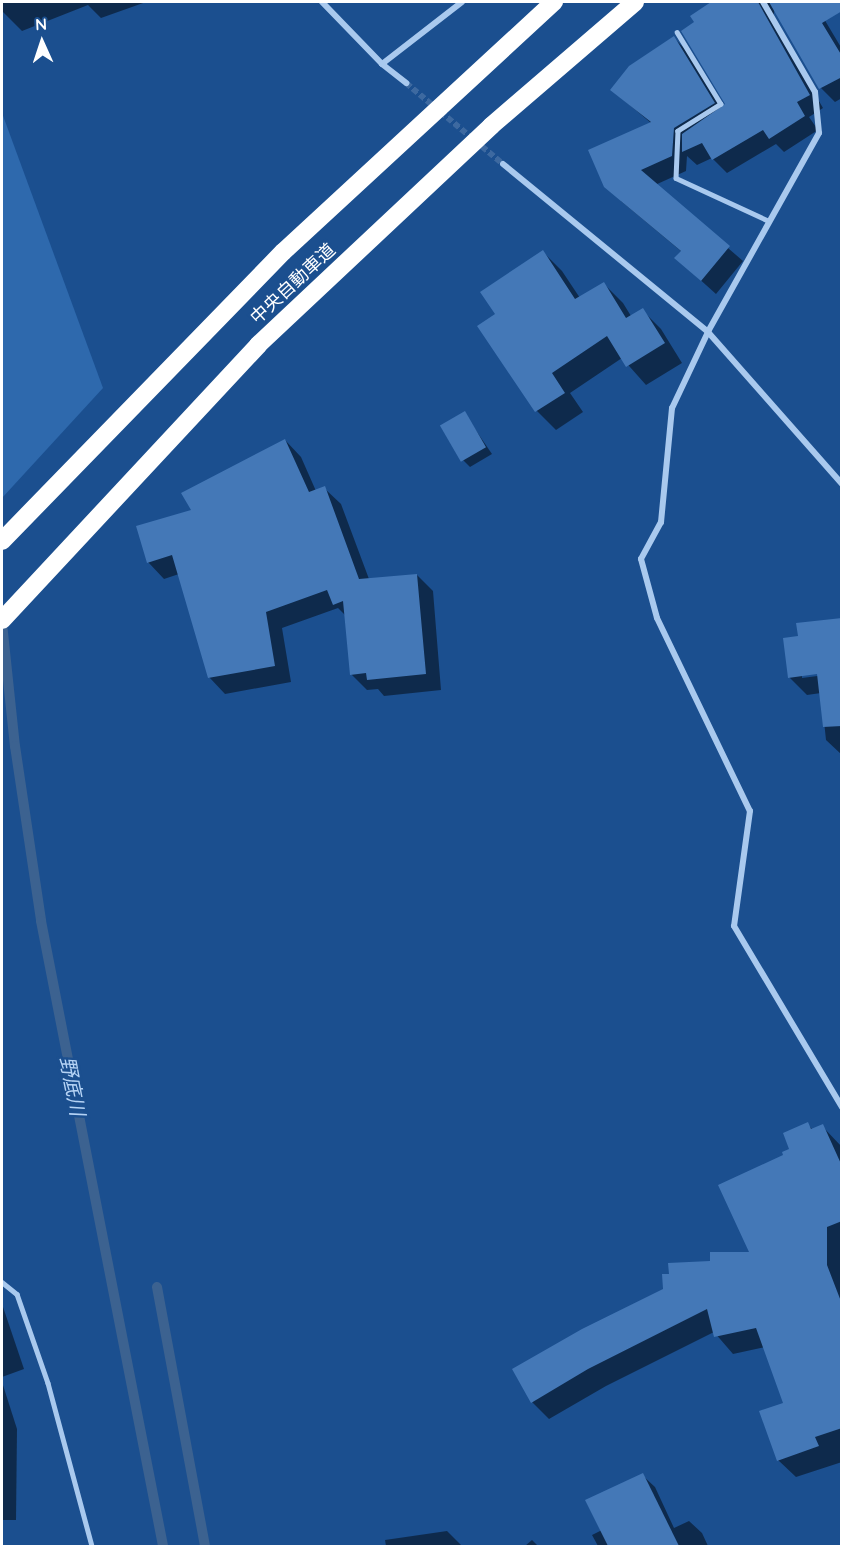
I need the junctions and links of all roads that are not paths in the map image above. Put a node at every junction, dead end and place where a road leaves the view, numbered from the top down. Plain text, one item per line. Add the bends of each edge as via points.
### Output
1 (322, 2) edge
2 (462, 2) edge
3 (555, 2) edge
4 (635, 2) edge
5 (763, 2) edge
6 (677, 32) dead end
7 (382, 64) junction
8 (406, 83) tunnel mouth
9 (503, 164) tunnel mouth
10 (769, 221) junction
11 (708, 332) junction
12 (842, 484) edge
13 (2, 541) edge
14 (2, 620) edge
15 (842, 1107) edge
16 (2, 1282) edge
17 (92, 1546) edge

1 - 7 street
2 - 7 street
3 - 13 highway, 中央自動車道 via 283,252
4 - 14 highway, 中央自動車道 via 491,126 258,345
5 - 10 street via 814,92 819,114 819,133
6 - 10 lane via 721,104 678,130 676,178
7 - 8 street
9 - 11 street
10 - 11 street
11 - 12 street
11 - 15 street via 672,408 661,522 641,559 657,618 750,811 734,926
16 - 17 lane via 17,1294 48,1383

